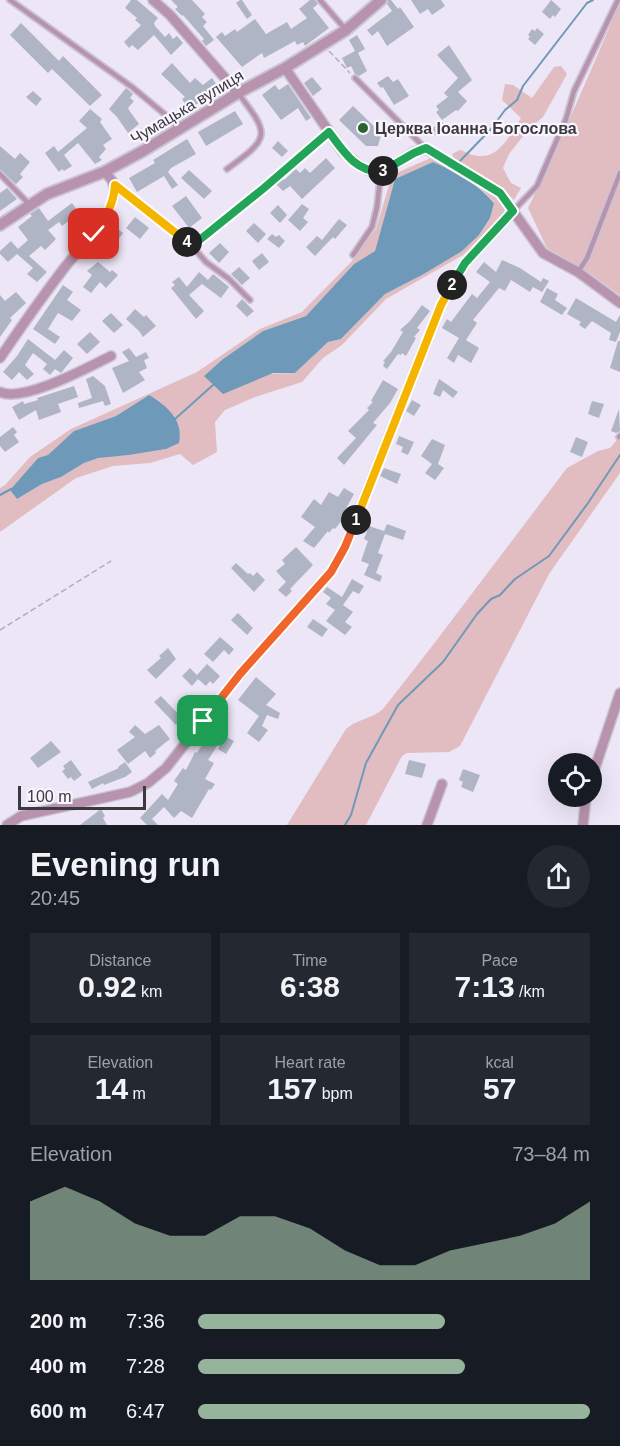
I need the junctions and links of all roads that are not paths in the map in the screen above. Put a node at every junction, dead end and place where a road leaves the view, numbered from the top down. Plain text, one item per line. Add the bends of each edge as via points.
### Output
1 (10, 0) edge
2 (153, 0) edge
3 (320, 0) edge
4 (381, 0) edge
5 (618, 0) edge
6 (346, 30) junction
7 (285, 68) junction
8 (355, 78) road end
9 (237, 93) junction
10 (179, 129) junction
11 (329, 132) junction
12 (426, 148) junction
13 (226, 169) dead end
14 (381, 171) junction
15 (104, 172) junction
16 (620, 173) edge
17 (0, 174) edge
18 (115, 185) junction
19 (29, 204) junction
20 (513, 211) junction
21 (0, 225) edge
22 (192, 246) junction
23 (353, 255) dead end
24 (578, 272) junction
25 (250, 300) dead end
26 (620, 303) edge
27 (111, 356) dead end
28 (0, 357) edge
29 (0, 392) edge
30 (620, 693) edge
31 (600, 753) edge
32 (442, 784) dead end
33 (585, 807) edge
34 (7, 825) edge
35 (427, 825) edge
36 (583, 825) edge

1 - 10 lane via 132,87
2 - 9 street
3 - 6 lane
4 - 6 street, Чумацька вулиця
5 - 20 lane via 574,91 537,186
6 - 7 street, Чумацька вулиця
7 - 9 street, Чумацька вулиця
7 - 11 street
8 - 12 lane
9 - 10 street, Чумацька вулиця
9 - 13 lane via 261,128 261,138 248,154
10 - 15 street, Чумацька вулиця
11 - 14 street via 350,159 370,171
11 - 22 lane
12 - 14 street
12 - 20 street via 500,193
14 - 23 lane via 372,227
15 - 18 street
15 - 19 street, Чумацька вулиця
16 - 24 lane
17 - 19 lane
18 - 22 lane
18 - 28 street via 106,218
19 - 21 street, Чумацька вулиця
20 - 24 street via 543,253
20 - 34 street via 465,263 441,305 345,547 331,572 240,674 166,768 148,783 130,792 21,816
22 - 25 lane
24 - 26 street
27 - 29 street via 36,389 16,394
30 - 31 street
32 - 35 street
33 - 36 street

